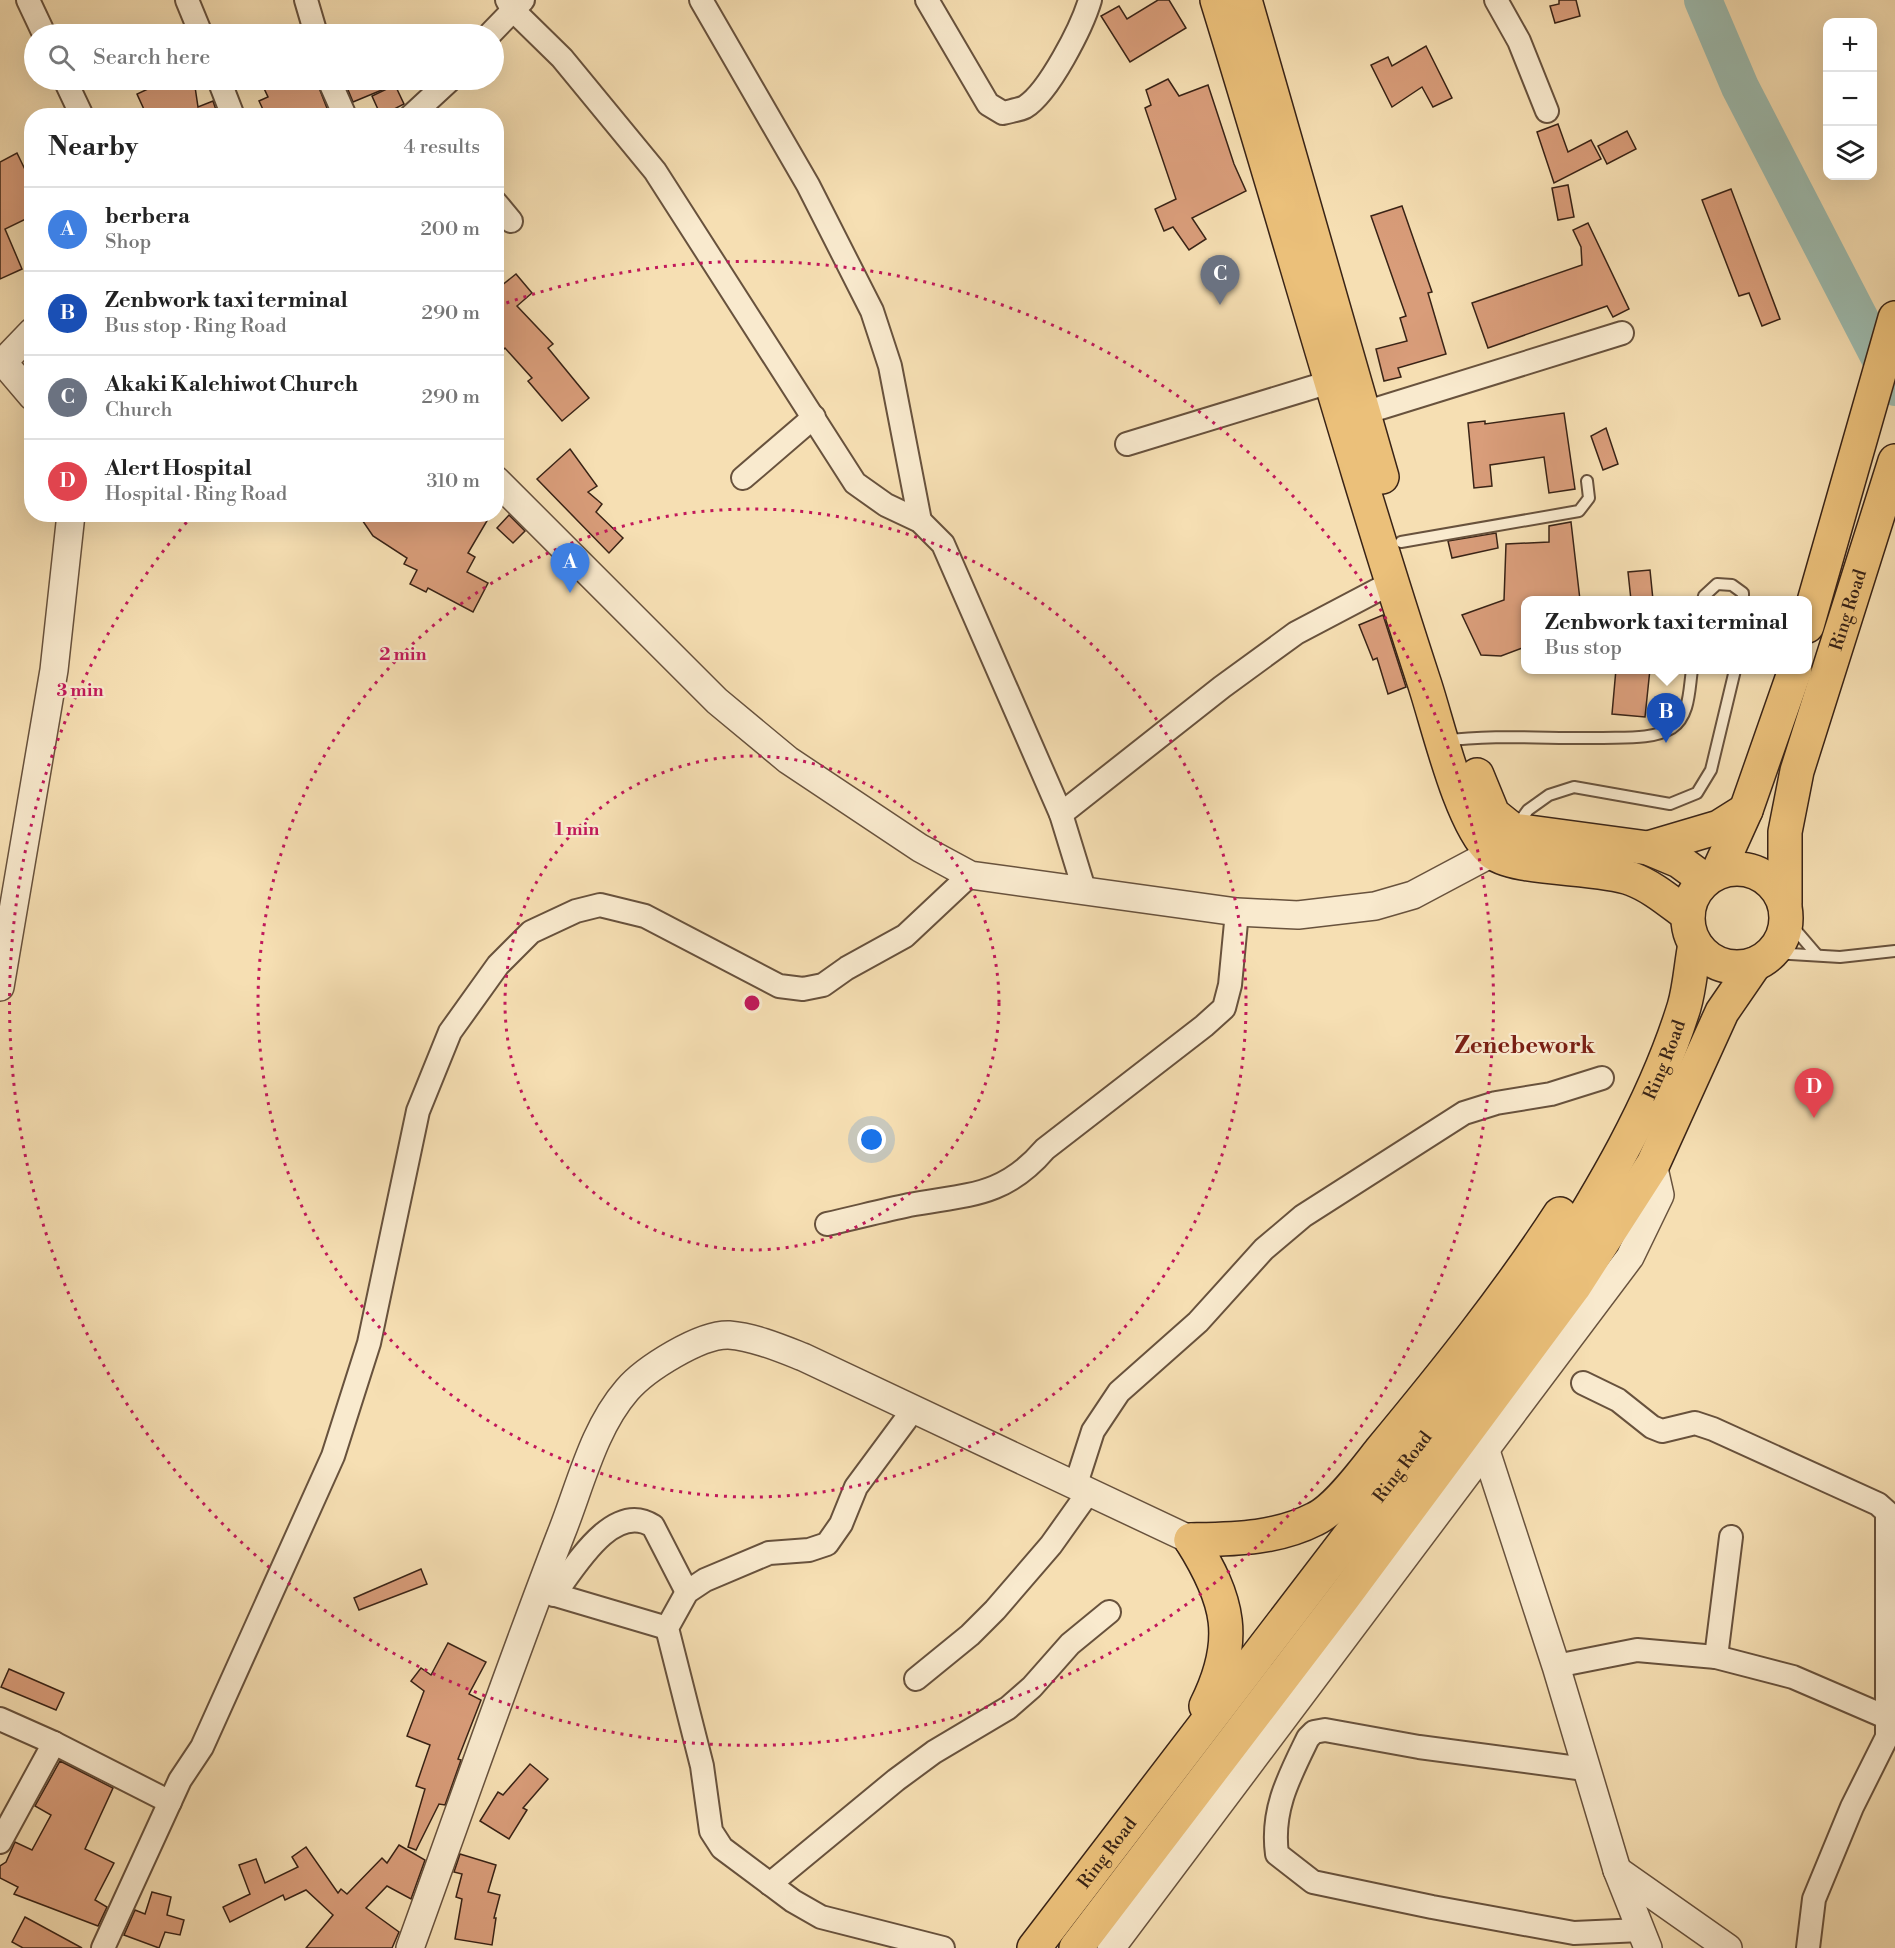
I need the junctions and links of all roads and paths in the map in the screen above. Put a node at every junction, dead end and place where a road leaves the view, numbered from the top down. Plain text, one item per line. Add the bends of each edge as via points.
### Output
1 (28, 0) edge
2 (187, 0) edge
3 (306, 0) edge
4 (701, 0) edge
5 (927, 0) edge
6 (1090, 0) edge
7 (1217, 0) edge
8 (1245, 0) edge
9 (1496, 0) edge
10 (514, 3) edge
11 (39, 24) edge
12 (197, 24) edge
13 (313, 24) edge
14 (498, 24) edge
15 (70, 90) edge
16 (223, 90) edge
17 (333, 90) edge
18 (441, 90) edge
19 (78, 108) edge
20 (230, 108) edge
21 (341, 108) edge
22 (424, 108) edge
23 (1547, 111) dead end
24 (504, 213) edge
25 (511, 221) dead end
26 (1895, 318) edge
27 (1622, 333) dead end
28 (24, 340) edge
29 (2, 362) edge
30 (1330, 382) junction
31 (24, 387) edge
32 (1364, 413) junction
33 (814, 417) junction
34 (1127, 444) dead end
35 (1895, 461) edge
36 (743, 478) dead end
37 (1587, 481) dead end
38 (504, 488) edge
39 (920, 521) junction
40 (70, 522) edge
41 (1401, 542) junction
42 (1391, 583) junction
43 (1704, 596) edge
44 (1743, 596) edge
45 (1812, 608) edge
46 (1691, 674) edge
47 (1734, 674) edge
48 (1793, 674) edge
49 (1454, 740) junction
50 (1746, 810) junction
51 (1061, 814) junction
52 (1502, 841) junction
53 (1648, 848) junction
54 (970, 875) junction
55 (1712, 876) junction
56 (1084, 889) junction
57 (1786, 911) junction
58 (1237, 912) junction
59 (1691, 929) junction
60 (1895, 951) edge
61 (1817, 956) junction
62 (1764, 959) junction
63 (0, 987) edge
64 (1602, 1078) dead end
65 (1634, 1128) junction
66 (1653, 1164) junction
67 (827, 1224) dead end
68 (1583, 1383) dead end
69 (913, 1410) junction
70 (1486, 1451) junction
71 (1081, 1490) junction
72 (1731, 1537) dead end
73 (1191, 1540) junction
74 (687, 1592) junction
75 (547, 1593) junction
76 (1109, 1612) dead end
77 (667, 1628) junction
78 (1716, 1657) junction
79 (1556, 1666) junction
80 (916, 1679) dead end
81 (0, 1719) edge
82 (1891, 1719) edge
83 (54, 1743) junction
84 (1585, 1769) junction
85 (1172, 1771) junction
86 (170, 1802) junction
87 (0, 1842) edge
88 (1617, 1870) junction
89 (770, 1884) junction
90 (1645, 1939) edge
91 (1120, 1943) edge
92 (103, 1948) edge
93 (410, 1948) edge
94 (943, 1948) edge
95 (1034, 1948) edge
96 (1076, 1948) edge
97 (1728, 1948) edge
98 (1808, 1948) edge

1 - 11 street
2 - 12 street
3 - 13 street
4 - 39 street via 808,185 872,311 890,366
5 - 6 street via 988,104 1003,113 1024,107 1040,94 1083,24
7 - 30 main road
8 - 32 main road
9 - 23 street via 1519,40
10 - 14 street
10 - 33 street via 656,171
15 - 19 street
16 - 20 street
17 - 21 street
18 - 22 street
24 - 25 street
26 - 45 main road, Ring Road
27 - 32 street
28 - 29 street
29 - 31 street
30 - 34 street
30 - 42 main road
32 - 41 main road
33 - 36 street
33 - 39 street via 855,483 886,505
35 - 57 main road, Ring Road via 1797,771 1785,832
37 - 41 lane via 1589,498 1579,511
38 - 54 street via 717,701 788,760 920,848
39 - 51 street via 942,544
40 - 63 street via 54,670
41 - 49 main road
42 - 49 main road
42 - 51 street via 1296,633
43 - 44 lane via 1717,584 1732,585
46 - 49 lane via 1686,713 1673,727 1653,735
47 - 52 lane via 1711,770 1697,793 1670,804 1574,787 1549,795 1535,805
48 - 50 main road
49 - 52 main road via 1457,786 1477,832
50 - 53 main road via 1719,827
50 - 55 main road
51 - 56 street
52 - 53 main road
52 - 58 street via 1413,895 1375,906 1298,915
52 - 59 main road via 1508,860 1591,869 1631,878 1657,892
53 - 55 main road
54 - 56 street
54 - 86 street via 904,936 823,985 802,989 779,986 645,916 600,905 576,911 531,932 498,965 450,1032 418,1111 369,1343 333,1456 202,1747
55 - 57 main road via 1734,868 1766,877 1778,888
55 - 59 main road via 1690,902
56 - 58 street
57 - 61 lane
57 - 62 main road via 1783,937
58 - 67 street via 1224,1008 1045,1149 1027,1169 987,1192
59 - 62 main road via 1706,957 1721,965 1738,968
59 - 65 main road, Ring Road via 1685,1004
60 - 61 lane
61 - 62 lane
62 - 66 main road, Ring Road via 1722,1012
64 - 71 street via 1464,1113 1303,1216 1264,1249 1198,1322 1119,1392 1093,1431
65 - 73 main road via 1600,1154 1523,1272 1414,1411 1326,1511 1273,1536
65 - 85 main road, Ring Road via 1602,1189 1546,1279
66 - 70 street via 1660,1195 1630,1257
66 - 96 main road, Ring Road via 1567,1297
68 - 82 street via 1618,1400 1652,1427 1662,1431 1695,1423 1713,1429 1878,1504 1887,1512
69 - 71 street
69 - 74 street via 856,1487 841,1524 827,1544 809,1550 769,1553 705,1580
69 - 75 street via 769,1344 728,1335 693,1344 655,1365 627,1390 603,1426
70 - 79 street
70 - 91 street via 1369,1601
71 - 73 street
71 - 80 street via 1051,1545 995,1610
72 - 78 street
73 - 85 main road via 1210,1570 1224,1604 1223,1665
74 - 75 street via 653,1526 642,1519 626,1519 596,1541
74 - 77 street
75 - 77 street
75 - 93 street
76 - 89 street via 1070,1644 1008,1708 934,1752 896,1780
77 - 89 street via 702,1766 711,1831 722,1848
78 - 79 street via 1636,1650
78 - 82 street via 1793,1677
79 - 84 street
81 - 83 street
82 - 98 street via 1887,1737 1852,1807 1814,1899
83 - 86 street
83 - 87 street
84 - 88 street
84 - 90 street via 1325,1730 1314,1732 1285,1786 1274,1831 1277,1854 1313,1882 1574,1933
85 - 95 main road, Ring Road
86 - 92 street
88 - 90 street
88 - 97 street
89 - 94 street via 821,1917

